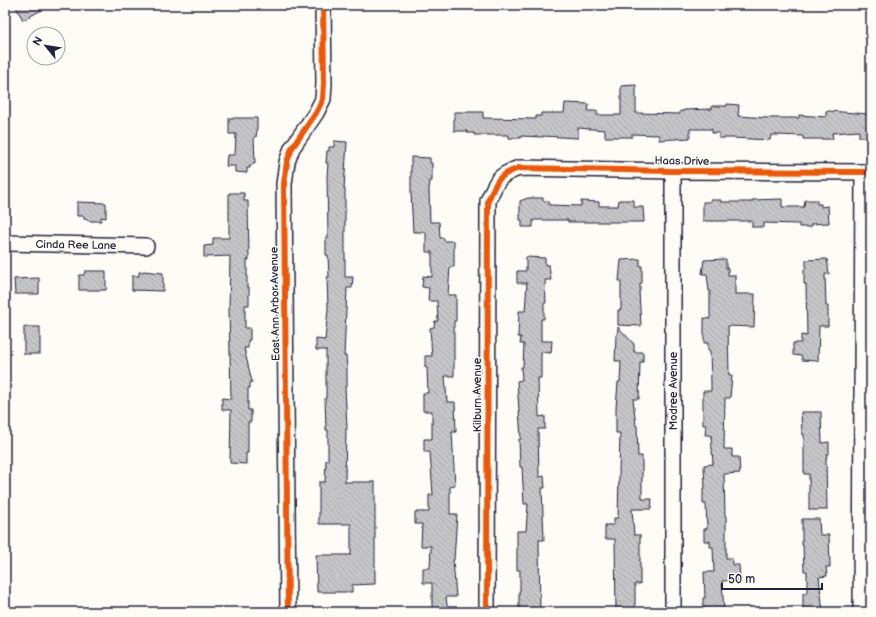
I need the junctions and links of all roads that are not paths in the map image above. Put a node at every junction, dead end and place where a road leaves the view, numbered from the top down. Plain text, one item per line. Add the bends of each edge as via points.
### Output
1 (323, 5) edge
2 (673, 171) junction
3 (867, 172) edge
4 (497, 180) joint
5 (5, 243) edge
6 (146, 246) dead end
7 (288, 612) edge
8 (487, 612) edge
9 (673, 612) edge
10 (861, 612) edge

1 - 7 street, East Ann Arbor Avenue via 322,98 316,113 292,148 286,162 284,184
2 - 3 street, Haas Drive
2 - 4 street, Haas Drive via 519,168
2 - 9 street, Modree Avenue
3 - 10 street
4 - 8 street, Kilburn Avenue via 488,201
5 - 6 street, Cinda Ree Lane

